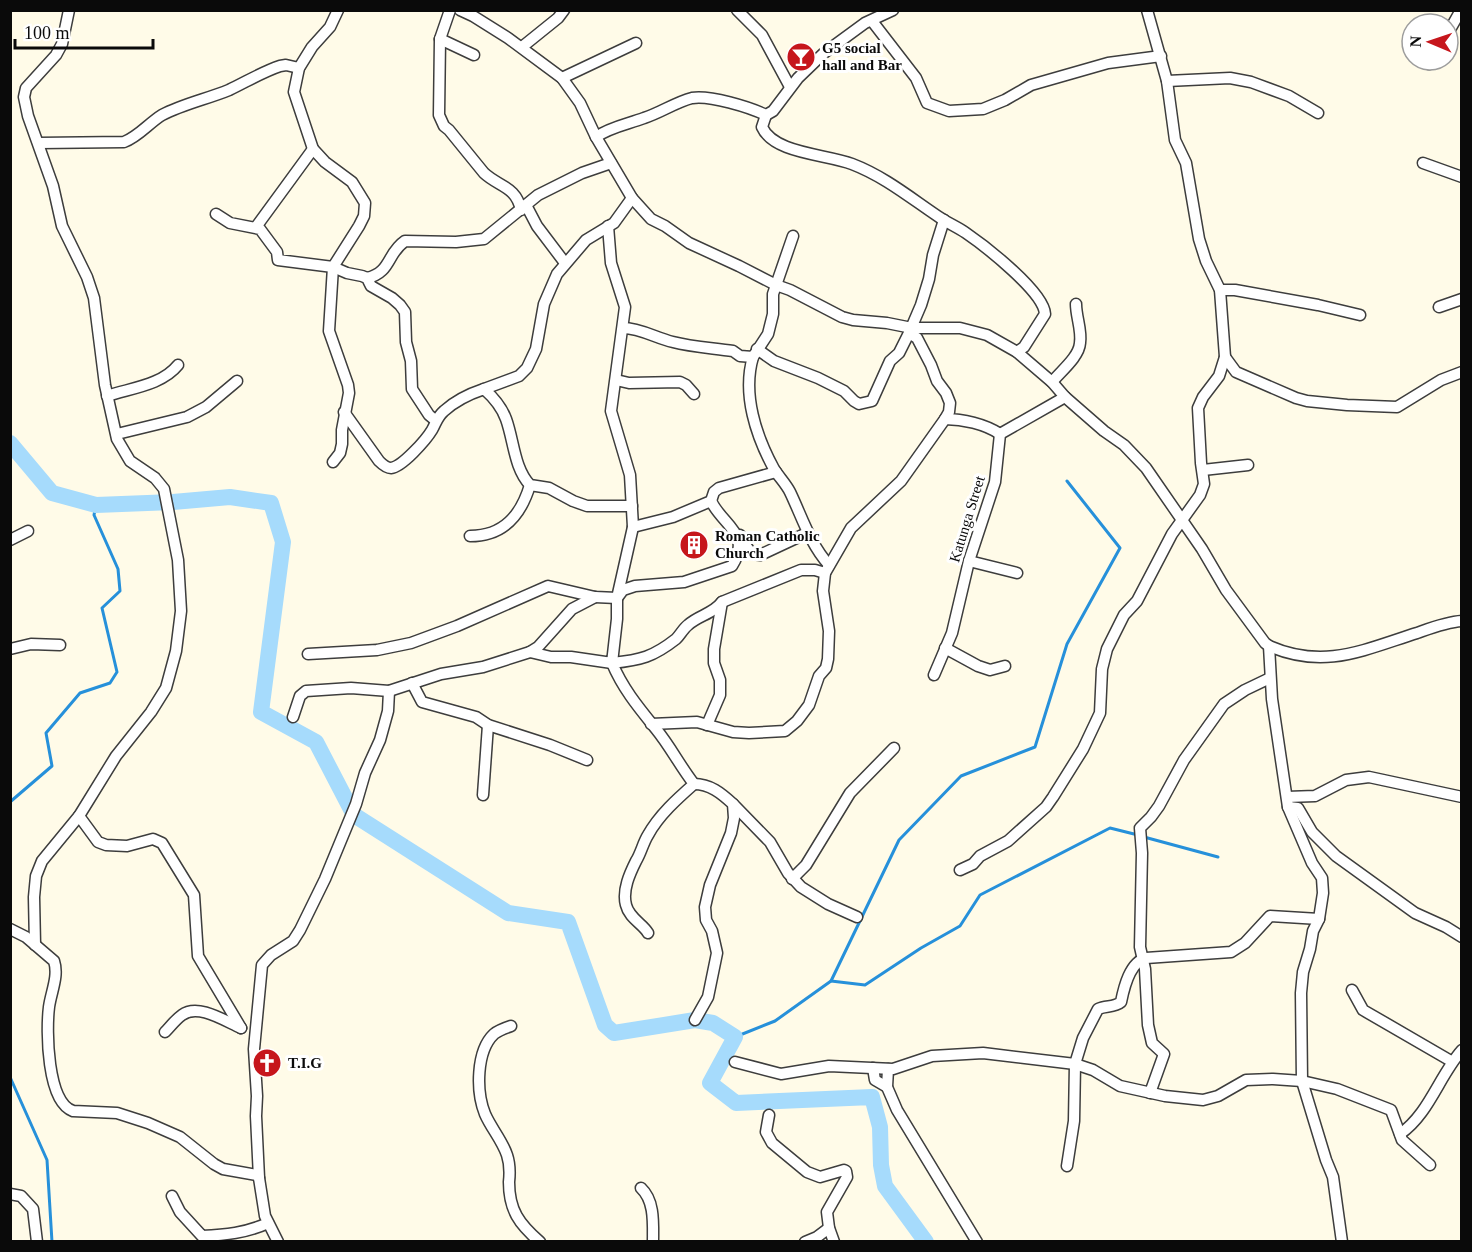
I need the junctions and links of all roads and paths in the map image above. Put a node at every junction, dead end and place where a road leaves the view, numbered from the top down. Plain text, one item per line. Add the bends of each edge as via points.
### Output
1 (69, 10) edge
2 (338, 10) edge
3 (450, 10) edge
4 (460, 10) edge
5 (564, 10) edge
6 (737, 10) edge
7 (893, 10) edge
8 (1148, 10) edge
9 (872, 21) junction
10 (440, 39) junction
11 (636, 43) dead end
12 (522, 47) junction
13 (474, 55) dead end
14 (1161, 56) junction
15 (299, 68) junction
16 (562, 78) junction
17 (1167, 81) junction
18 (790, 87) junction
19 (1318, 113) dead end
20 (766, 115) junction
21 (596, 136) junction
22 (39, 143) junction
23 (313, 149) junction
24 (611, 163) junction
25 (1423, 163) dead end
26 (1461, 177) edge
27 (632, 198) junction
28 (523, 208) junction
29 (216, 214) dead end
30 (944, 220) junction
31 (608, 226) junction
32 (256, 227) junction
33 (793, 236) dead end
34 (565, 263) junction
35 (333, 267) junction
36 (367, 278) junction
37 (776, 285) junction
38 (1220, 290) junction
39 (1461, 299) edge
40 (1076, 304) dead end
41 (1439, 307) dead end
42 (1360, 315) dead end
43 (623, 328) junction
44 (911, 330) junction
45 (1017, 352) junction
46 (755, 353) junction
47 (1225, 357) junction
48 (178, 365) dead end
49 (1236, 372) junction
50 (1461, 372) edge
51 (616, 380) junction
52 (1216, 380) junction
53 (237, 381) dead end
54 (1052, 382) junction
55 (484, 388) junction
56 (694, 394) dead end
57 (107, 396) junction
58 (1065, 397) junction
59 (344, 412) junction
60 (945, 419) junction
61 (435, 420) junction
62 (117, 434) junction
63 (1000, 434) junction
64 (333, 462) dead end
65 (1248, 465) dead end
66 (1203, 470) junction
67 (776, 472) junction
68 (530, 485) junction
69 (711, 501) junction
70 (632, 506) junction
71 (1183, 520) junction
72 (633, 527) junction
73 (28, 531) dead end
74 (736, 532) junction
75 (807, 533) junction
76 (470, 536) dead end
77 (10, 540) edge
78 (969, 561) junction
79 (827, 569) junction
80 (1017, 573) dead end
81 (595, 597) junction
82 (617, 598) junction
83 (722, 602) junction
84 (1461, 621) edge
85 (60, 645) dead end
86 (1269, 646) junction
87 (945, 648) junction
88 (10, 649) edge
89 (530, 652) junction
90 (308, 654) dead end
91 (612, 663) junction
92 (1005, 666) dead end
93 (934, 675) dead end
94 (1270, 678) junction
95 (412, 683) junction
96 (388, 691) junction
97 (293, 717) dead end
98 (651, 724) junction
99 (488, 725) junction
100 (707, 725) junction
101 (894, 748) dead end
102 (587, 760) dead end
103 (694, 784) junction
104 (483, 795) dead end
105 (1461, 797) edge
106 (1287, 802) junction
107 (733, 804) junction
108 (79, 816) junction
109 (960, 870) dead end
110 (792, 879) junction
111 (857, 917) dead end
112 (1319, 919) junction
113 (10, 929) edge
114 (648, 933) dead end
115 (1461, 937) edge
116 (35, 945) junction
117 (1141, 959) junction
118 (1352, 990) dead end
119 (695, 1020) dead end
120 (511, 1026) dead end
121 (241, 1028) junction
122 (165, 1032) dead end
123 (255, 1033) junction
124 (1461, 1050) edge
125 (1451, 1061) junction
126 (735, 1062) dead end
127 (1075, 1064) junction
128 (873, 1068) junction
129 (888, 1069) junction
130 (1302, 1082) junction
131 (887, 1087) junction
132 (1150, 1094) junction
133 (769, 1115) dead end
134 (1400, 1134) junction
135 (1430, 1165) dead end
136 (1067, 1166) dead end
137 (259, 1178) junction
138 (641, 1188) dead end
139 (10, 1194) edge
140 (172, 1196) dead end
141 (268, 1223) junction
142 (829, 1228) junction
143 (37, 1242) edge
144 (278, 1242) edge
145 (540, 1242) edge
146 (653, 1242) edge
147 (805, 1242) edge
148 (834, 1242) edge
149 (977, 1242) edge
150 (1342, 1242) edge

1 - 22 street via 56,55 26,88 28,116
2 - 15 street
3 - 10 street
4 - 12 street
5 - 12 street
6 - 18 street via 762,35
7 - 9 street
8 - 14 street
9 - 14 street via 916,78 927,103 949,111 983,109 1031,85 1108,63
9 - 18 street via 824,53
10 - 13 street
10 - 28 street via 441,122 484,173 509,188
11 - 16 street
12 - 16 street
14 - 17 street
15 - 22 street via 280,66 181,107 124,142
15 - 23 street via 294,92
16 - 21 street
17 - 19 street via 1230,78 1251,82 1289,96
17 - 38 street via 1175,140 1185,163 1199,240
18 - 20 street
20 - 21 street via 693,98
20 - 30 street via 762,127 772,141 852,164 898,188
21 - 24 street
22 - 57 street via 62,226 94,298
23 - 32 street
23 - 35 street via 352,182 365,203 360,226
24 - 27 street
24 - 28 street via 557,185
25 - 26 street
27 - 31 street
27 - 37 street via 651,219 689,243
28 - 34 street
28 - 36 street via 484,239 405,241 379,275
29 - 32 street via 230,223
30 - 44 street
30 - 45 street via 965,232 1023,280 1045,308 1024,347
31 - 34 street via 586,240
31 - 43 street via 611,263 625,307
32 - 35 street via 277,252 278,260
33 - 37 street
34 - 55 street via 550,286 536,349 527,368 519,376
35 - 36 street
35 - 59 street via 329,331 348,385
36 - 61 street via 371,286 392,298 405,312 412,389
37 - 44 street via 842,317
37 - 46 street via 768,334
38 - 42 street via 1318,304
38 - 47 street
39 - 41 street
40 - 54 street via 1078,351
43 - 46 street via 681,344 733,351 740,356
43 - 51 street
44 - 45 street via 976,331
44 - 46 street via 890,361 872,400 859,404 818,378
44 - 60 street via 950,403
45 - 54 street
46 - 67 street via 749,384 752,410 765,452
47 - 49 street
47 - 52 street
48 - 57 street via 171,374 156,381
49 - 50 street via 1307,401 1394,408
49 - 52 street
51 - 56 street via 680,382
51 - 70 street via 611,411 630,475
52 - 66 street via 1198,408
53 - 62 street via 187,417
54 - 58 street
55 - 61 street via 460,399
55 - 68 street via 506,419 518,463
57 - 62 street
58 - 63 street
58 - 71 street via 1134,454
59 - 61 street via 379,461 391,468 407,458 432,431
59 - 64 street via 342,444
60 - 63 street via 969,422
60 - 79 street via 901,481 851,528
62 - 108 street via 130,461 164,489 178,560 181,611 166,688
63 - 78 street, Katunga Street via 996,482
65 - 66 street
66 - 71 street via 1200,495
67 - 69 street via 719,488
67 - 75 street via 789,490
68 - 70 street via 549,488 587,506
68 - 76 street via 525,502 508,524 485,536
69 - 72 street via 673,517
69 - 74 street
70 - 72 street
71 - 86 street via 1226,590
71 - 109 street via 1107,649 1100,713 1053,798 1008,841
72 - 82 street
73 - 77 street
74 - 75 street via 751,552 760,555
74 - 82 street via 738,553 732,566 684,582 635,586 623,590
75 - 79 street
78 - 80 street
78 - 87 street, Katunga Street
79 - 83 street via 801,570
79 - 100 street via 823,591 830,631 828,659 809,705 797,721 774,732 733,732
81 - 82 street
81 - 89 street via 572,609
81 - 90 street via 548,586 411,643 377,650
82 - 91 street
83 - 91 street via 714,611 688,624 650,657
83 - 100 street via 714,649 720,695
84 - 86 street via 1359,652 1329,657 1297,656
85 - 88 street
86 - 94 street
87 - 92 street via 990,670
87 - 93 street, Katunga Street
89 - 91 street
89 - 95 street
91 - 98 street via 633,702
94 - 106 street
94 - 117 street via 1224,704 1184,760 1155,812 1140,828
95 - 96 street
95 - 99 street via 422,702 476,717
96 - 97 street via 306,691 300,696
96 - 123 street via 385,725 325,879 292,941 262,965
98 - 100 street via 684,721
98 - 103 street
99 - 102 street
99 - 104 street
101 - 110 street via 850,793 806,865
103 - 107 street via 712,788
103 - 114 street via 657,823 630,872 626,905 637,924
105 - 106 street via 1369,777 1346,780 1315,796
106 - 112 street via 1322,878
106 - 115 street via 1298,808 1312,832 1345,862 1415,913
107 - 110 street via 770,842
107 - 119 street via 731,833 705,908 717,953 708,997
108 - 116 street via 42,861 36,876
108 - 121 street via 98,842 127,846 153,839 170,853 194,895 198,956
110 - 111 street via 819,899
112 - 117 street via 1270,916 1231,952
112 - 130 street via 1303,972
113 - 116 street
116 - 137 street via 54,961 56,968 48,1024 51,1072 62,1104 73,1111 117,1113 148,1123 180,1137 223,1169
117 - 127 street via 1130,974 1121,1002 1103,1007 1095,1014
117 - 132 street via 1150,1038 1164,1054
118 - 125 street via 1364,1010
120 - 145 street via 496,1032 490,1040 480,1068 478,1089 485,1114 508,1157 513,1210
121 - 122 street via 208,1014 189,1011
121 - 123 street
123 - 137 street
124 - 125 street
125 - 134 street via 1435,1092
126 - 128 street via 781,1074 830,1066
127 - 129 street via 983,1053 932,1056
127 - 132 street via 1120,1086
127 - 136 street via 1074,1121
128 - 129 street
128 - 131 street via 876,1080
129 - 131 street
130 - 132 street via 1246,1080 1203,1100
130 - 134 street via 1385,1106 1391,1110
130 - 150 street via 1333,1177
131 - 149 street via 900,1117
133 - 142 street via 766,1132 772,1143 807,1172 820,1177 846,1171 847,1177 827,1212
134 - 135 street
137 - 141 street
138 - 146 street via 651,1203
139 - 143 street via 21,1196 33,1209
140 - 141 street via 180,1212 202,1236 253,1230
141 - 144 street
142 - 147 street
142 - 148 street

